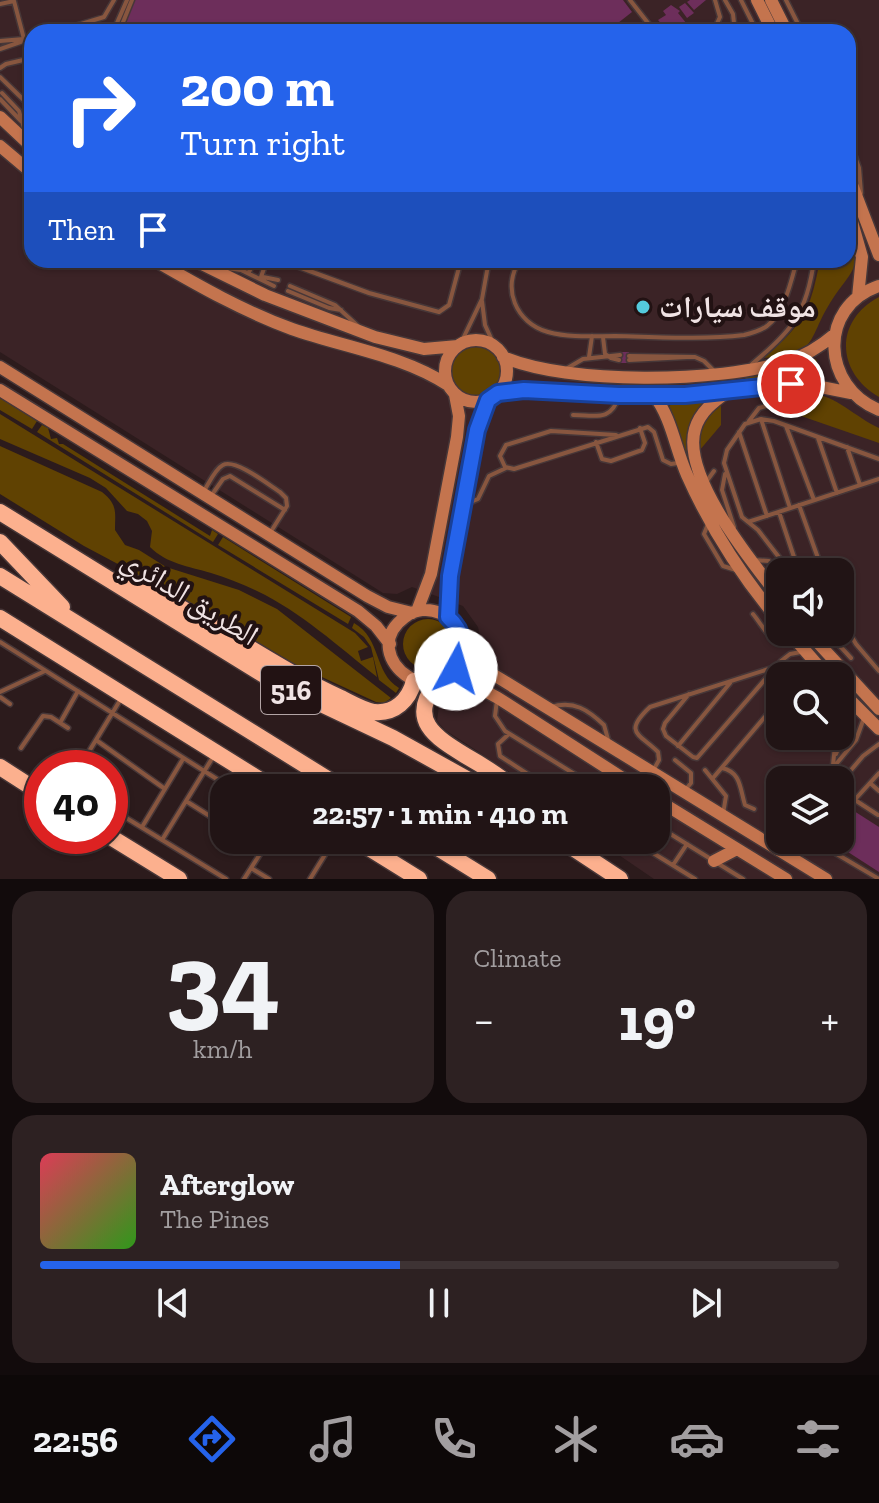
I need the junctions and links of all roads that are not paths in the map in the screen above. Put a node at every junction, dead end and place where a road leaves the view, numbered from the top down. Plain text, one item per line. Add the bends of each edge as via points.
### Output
1 (114, 0) edge
2 (130, 0) edge
3 (630, 0) edge
4 (715, 0) edge
5 (725, 0) edge
6 (741, 0) edge
7 (757, 0) edge
8 (771, 0) edge
9 (786, 0) edge
10 (0, 4) edge
11 (87, 24) edge
12 (117, 24) edge
13 (122, 24) edge
14 (649, 24) edge
15 (717, 24) edge
16 (734, 24) edge
17 (753, 24) edge
18 (769, 24) edge
19 (783, 24) edge
20 (798, 24) edge
21 (24, 39) junction
22 (0, 41) edge
23 (0, 49) edge
24 (24, 60) edge
25 (0, 68) edge
26 (0, 77) edge
27 (1, 96) edge
28 (24, 100) edge
29 (0, 117) edge
30 (24, 129) edge
31 (24, 139) edge
32 (0, 146) edge
33 (856, 160) edge
34 (24, 166) edge
35 (856, 183) edge
36 (856, 217) edge
37 (856, 231) edge
38 (879, 255) edge
39 (169, 268) edge
40 (218, 268) edge
41 (231, 268) edge
42 (251, 268) edge
43 (264, 268) edge
44 (301, 268) edge
45 (459, 268) edge
46 (488, 268) edge
47 (516, 268) edge
48 (794, 268) edge
49 (812, 268) edge
50 (210, 269) joint
51 (249, 272) junction
52 (261, 277) junction
53 (276, 283) dead end
54 (879, 286) edge
55 (289, 289) dead end
56 (858, 297) junction
57 (482, 299) junction
58 (363, 332) junction
59 (835, 334) junction
60 (592, 336) junction
61 (603, 336) junction
62 (459, 345) junction
63 (499, 352) junction
64 (608, 357) junction
65 (620, 357) dead end
66 (588, 358) junction
67 (629, 358) dead end
68 (0, 367) edge
69 (747, 369) junction
70 (561, 372) junction
71 (716, 373) junction
72 (787, 384) junction
73 (0, 390) edge
74 (452, 390) junction
75 (727, 392) junction
76 (851, 393) junction
77 (619, 395) junction
78 (654, 395) junction
79 (493, 397) junction
80 (879, 410) edge
81 (573, 415) dead end
82 (761, 419) junction
83 (748, 423) junction
84 (786, 426) junction
85 (640, 428) junction
86 (739, 432) junction
87 (616, 435) junction
88 (818, 437) junction
89 (596, 442) junction
90 (847, 447) junction
91 (879, 459) edge
92 (682, 461) junction
93 (507, 468) junction
94 (714, 471) dead end
95 (726, 472) junction
96 (879, 479) edge
97 (704, 484) junction
98 (860, 485) junction
99 (837, 493) junction
100 (206, 496) junction
101 (814, 500) junction
102 (463, 504) junction
103 (799, 505) junction
104 (790, 508) junction
105 (285, 510) junction
106 (0, 512) edge
107 (779, 512) junction
108 (767, 516) junction
109 (747, 522) junction
110 (269, 535) junction
111 (735, 537) junction
112 (0, 542) edge
113 (780, 558) edge
114 (794, 558) edge
115 (818, 558) edge
116 (751, 561) junction
117 (766, 561) edge
118 (0, 576) edge
119 (106, 578) junction
120 (766, 580) edge
121 (766, 604) edge
122 (414, 612) junction
123 (753, 614) dead end
124 (448, 617) junction
125 (0, 618) edge
126 (76, 623) junction
127 (766, 630) edge
128 (854, 639) edge
129 (0, 642) edge
130 (390, 644) junction
131 (801, 646) edge
132 (821, 646) edge
133 (839, 646) edge
134 (463, 648) junction
135 (806, 652) junction
136 (851, 658) dead end
137 (781, 662) edge
138 (815, 662) edge
139 (766, 669) edge
140 (45, 670) junction
141 (879, 671) edge
142 (443, 679) junction
143 (766, 679) edge
144 (732, 680) junction
145 (414, 681) junction
146 (78, 691) junction
147 (0, 694) edge
148 (689, 694) junction
149 (123, 695) junction
150 (498, 698) junction
151 (10, 704) dead end
152 (854, 705) edge
153 (879, 709) edge
154 (112, 713) junction
155 (864, 715) junction
156 (766, 716) edge
157 (60, 723) junction
158 (68, 728) dead end
159 (879, 729) edge
160 (509, 733) junction
161 (96, 740) junction
162 (879, 744) edge
163 (678, 746) junction
164 (21, 748) dead end
165 (90, 750) edge
166 (836, 750) edge
167 (837, 750) edge
168 (216, 752) junction
169 (836, 754) junction
170 (183, 759) junction
171 (675, 760) dead end
172 (833, 766) edge
173 (834, 766) edge
174 (0, 767) edge
175 (854, 767) edge
176 (722, 768) junction
177 (705, 770) dead end
178 (204, 772) junction
179 (652, 772) junction
180 (879, 773) edge
181 (251, 774) edge
182 (319, 774) edge
183 (458, 774) edge
184 (492, 774) edge
185 (528, 774) edge
186 (573, 774) edge
187 (616, 774) edge
188 (210, 776) edge
189 (713, 778) junction
190 (24, 782) edge
191 (870, 783) junction
192 (165, 789) junction
193 (685, 791) junction
194 (879, 791) edge
195 (855, 800) joint
196 (186, 801) junction
197 (670, 808) edge
198 (754, 809) dead end
199 (723, 814) junction
200 (878, 815) edge
201 (210, 816) edge
202 (128, 819) edge
203 (142, 827) junction
204 (670, 834) edge
205 (766, 836) edge
206 (761, 839) junction
207 (162, 840) junction
208 (687, 844) junction
209 (128, 848) edge
210 (737, 849) junction
211 (260, 854) edge
212 (325, 854) edge
213 (379, 854) edge
214 (448, 854) edge
215 (588, 854) edge
216 (655, 854) edge
217 (799, 854) edge
218 (837, 854) edge
219 (714, 861) junction
220 (800, 863) junction
221 (673, 865) junction
222 (251, 868) junction
223 (179, 879) edge
224 (226, 879) edge
225 (244, 879) edge
226 (269, 879) edge
227 (310, 879) edge
228 (419, 879) edge
229 (488, 879) edge
230 (620, 879) edge
231 (695, 879) edge
232 (743, 879) edge
233 (786, 879) edge
234 (826, 879) edge
235 (879, 879) edge

1 - 11 lane via 109,12
2 - 12 lane
2 - 13 lane
3 - 14 lane
4 - 15 lane
5 - 16 lane
6 - 17 lane
7 - 18 street
8 - 19 street
9 - 20 lane
10 - 21 lane via 14,1
21 - 22 lane
21 - 23 lane
24 - 25 lane
26 - 28 lane
27 - 30 lane
29 - 31 street
32 - 34 street
33 - 35 lane
36 - 38 street
37 - 56 street via 862,257
39 - 74 street via 253,313 418,369
40 - 50 lane
41 - 51 lane
42 - 51 lane
43 - 52 lane
44 - 45 lane via 436,312 449,305
46 - 57 lane
47 - 60 lane via 511,290 525,318 546,332
48 - 61 lane via 778,313 756,332
49 - 69 lane via 795,323
50 - 58 street
51 - 52 lane
52 - 53 lane
54 - 56 street
55 - 58 lane via 343,310
56 - 59 street
57 - 62 lane
57 - 63 lane via 485,325
58 - 62 street via 424,349
59 - 69 street via 800,357
59 - 76 street via 839,375
60 - 61 lane
60 - 66 lane
61 - 64 lane
62 - 63 street via 478,340
62 - 74 street via 447,359 445,377
63 - 70 street via 529,367
63 - 79 street via 507,372
64 - 65 lane
64 - 66 lane
66 - 70 lane
67 - 71 lane via 690,356
68 - 100 street
69 - 71 street
70 - 71 street via 635,377
72 - 75 street
72 - 76 street
72 - 83 lane via 780,400 759,408
73 - 130 street via 358,611
74 - 79 street via 468,402
74 - 122 street via 459,416 456,442 431,574
75 - 78 street
75 - 97 street via 706,409 695,430 693,454
76 - 80 street
77 - 78 street
77 - 79 street via 537,389
77 - 81 lane via 607,415
78 - 92 street
79 - 102 street via 477,430
82 - 83 lane
82 - 84 lane
82 - 104 lane
83 - 86 lane
84 - 88 lane
84 - 101 lane
85 - 87 lane
85 - 89 lane via 642,450 611,461 602,459
85 - 92 lane via 652,429 666,462
86 - 95 lane via 725,454
86 - 108 lane
87 - 89 lane
87 - 93 lane via 547,432 504,447 500,456
88 - 90 lane
88 - 99 lane
89 - 93 lane
90 - 91 lane
90 - 98 lane
92 - 121 street via 709,522
93 - 102 lane via 489,476 478,499
94 - 97 lane
95 - 109 lane
95 - 111 lane via 722,490
96 - 98 lane
97 - 111 street
98 - 99 lane
99 - 101 lane
100 - 105 lane via 230,476
100 - 105 lane via 221,466 234,463 284,494
100 - 110 street
101 - 103 lane
102 - 124 street via 448,586
103 - 104 lane
103 - 115 lane
104 - 107 lane
105 - 110 lane
106 - 119 highway, الطريق الدائري / 516
107 - 108 lane
107 - 114 lane
108 - 109 lane
109 - 113 lane
110 - 122 street via 367,596
111 - 116 street
112 - 126 highway, 516
116 - 117 lane
116 - 120 street
118 - 126 highway, 516
119 - 145 highway via 146,589 368,710 397,707
119 - 183 highway, الطريق الدائري / 516 via 277,683
122 - 124 street via 433,610
122 - 130 street via 396,626
123 - 127 lane
124 - 134 street via 458,627
125 - 149 highway
126 - 182 highway, 516
128 - 141 lane
129 - 140 lane
130 - 145 street via 398,671
131 - 135 street
132 - 153 street
133 - 136 lane
134 - 142 street via 456,669
134 - 179 street via 494,675
135 - 137 lane via 790,654
135 - 138 street
139 - 144 lane
140 - 146 lane
140 - 147 lane
142 - 145 street
142 - 150 street via 476,686
142 - 184 highway via 426,703 432,733
143 - 163 lane via 701,755 693,757
144 - 148 lane
144 - 163 lane
146 - 154 lane
146 - 157 lane
147 - 151 lane
148 - 163 lane via 663,726
148 - 179 lane via 650,707 637,721 638,738 658,752
149 - 154 lane
149 - 168 highway
150 - 160 lane via 495,716
150 - 187 street
152 - 155 street
154 - 161 lane
154 - 170 lane
155 - 159 street
155 - 173 lane via 859,735
156 - 176 lane
157 - 158 lane
157 - 164 lane via 41,717
160 - 185 lane via 498,744 500,756
160 - 186 lane
161 - 165 lane
161 - 192 lane
162 - 175 lane
166 - 169 lane
167 - 169 lane
168 - 178 lane
168 - 181 highway
169 - 172 lane
170 - 178 lane
170 - 192 lane
171 - 193 lane via 691,773
174 - 190 highway
176 - 189 lane
176 - 198 lane via 735,773 745,805
177 - 189 lane
178 - 188 lane
178 - 196 lane
179 - 193 street
180 - 191 lane
189 - 199 lane via 726,796
191 - 194 lane
191 - 195 lane
192 - 203 lane
193 - 199 street
195 - 200 lane
196 - 201 lane
196 - 207 lane
197 - 210 street
199 - 206 street
202 - 203 lane
203 - 207 lane
204 - 208 lane
205 - 206 lane
206 - 220 street
207 - 224 lane
208 - 219 lane
208 - 221 lane
209 - 223 highway
210 - 219 street
210 - 233 street
211 - 222 lane
212 - 227 lane
213 - 228 highway
214 - 229 highway
215 - 230 highway
216 - 221 lane
217 - 220 lane
218 - 235 lane
219 - 232 lane
220 - 234 street
221 - 231 lane
222 - 225 lane
222 - 226 lane

